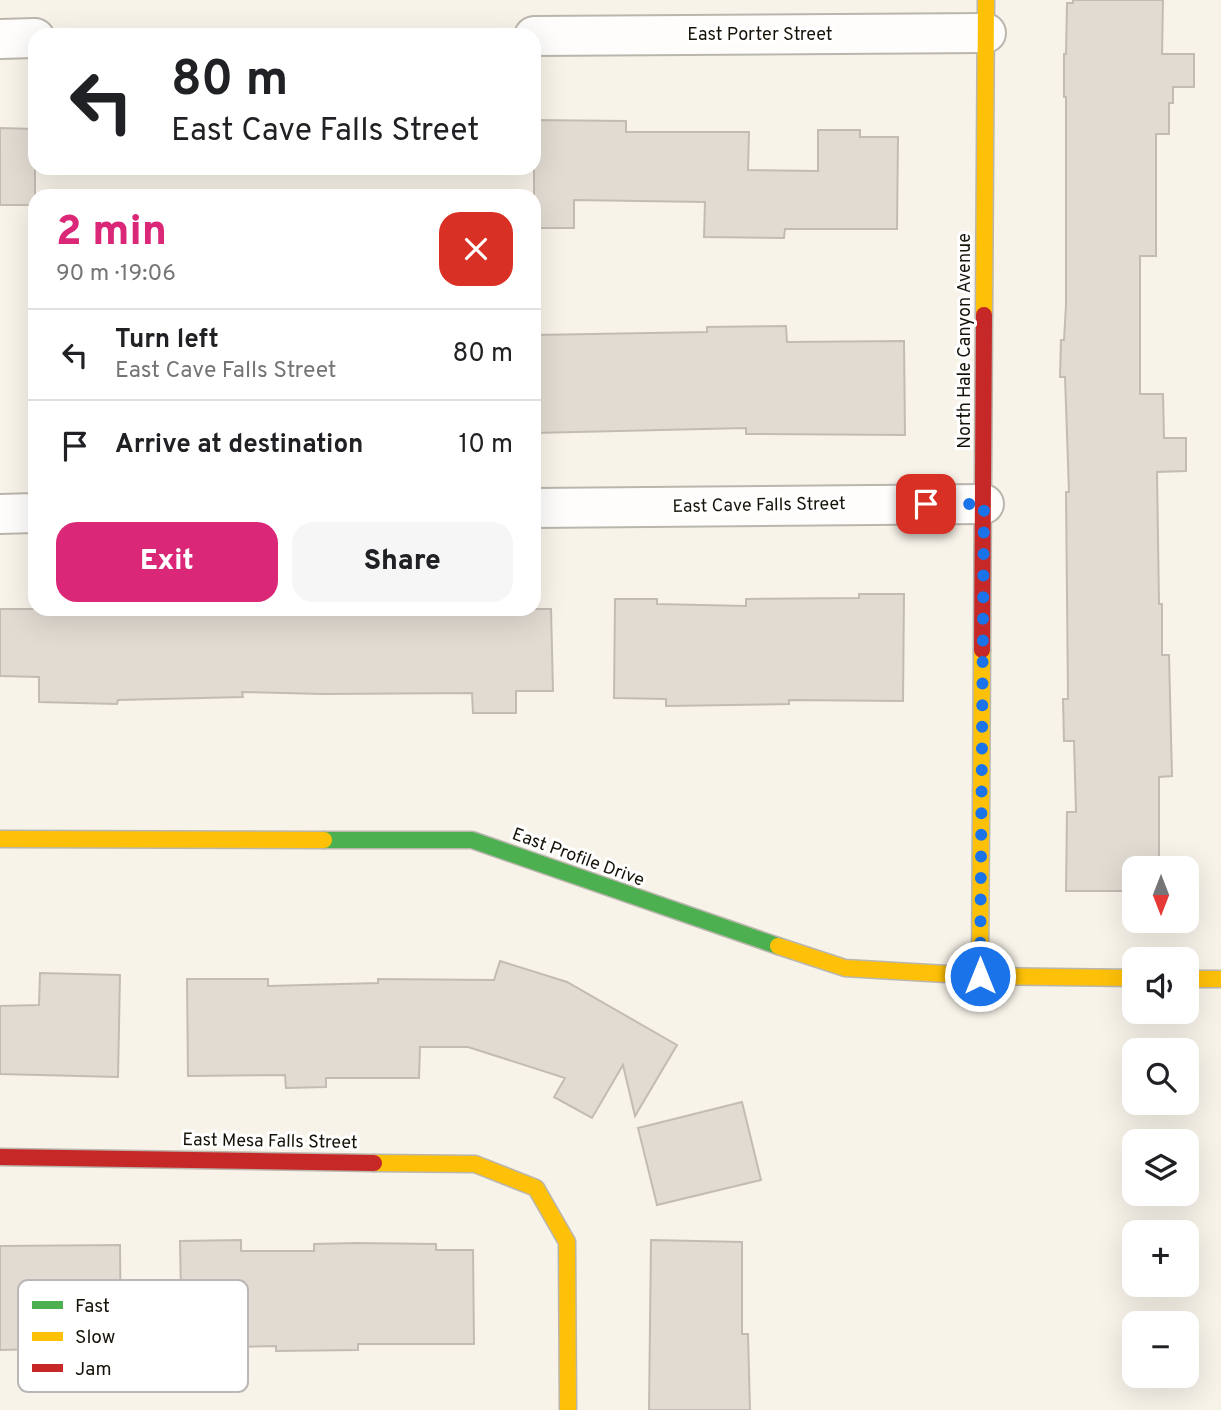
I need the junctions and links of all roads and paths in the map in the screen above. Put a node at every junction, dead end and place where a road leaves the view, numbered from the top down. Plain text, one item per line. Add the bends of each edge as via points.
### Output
1 (986, 17) edge
2 (541, 36) edge
3 (0, 38) edge
4 (28, 38) edge
5 (984, 504) junction
6 (541, 508) edge
7 (28, 513) edge
8 (0, 514) edge
9 (0, 839) edge
10 (980, 976) junction
11 (1122, 978) edge
12 (1199, 979) edge
13 (1221, 979) edge
14 (0, 1157) edge
15 (568, 1410) edge

1 - 2 street, East Porter Street
1 - 5 street, North Hale Canyon Avenue
3 - 4 street
5 - 6 street, East Cave Falls Street
5 - 10 street, North Hale Canyon Avenue
7 - 8 street
9 - 10 street, East Profile Drive via 472,840 845,968
10 - 11 street, East Profile Drive
12 - 13 street
14 - 15 street, East Mesa Falls Street via 475,1164 536,1188 567,1242

